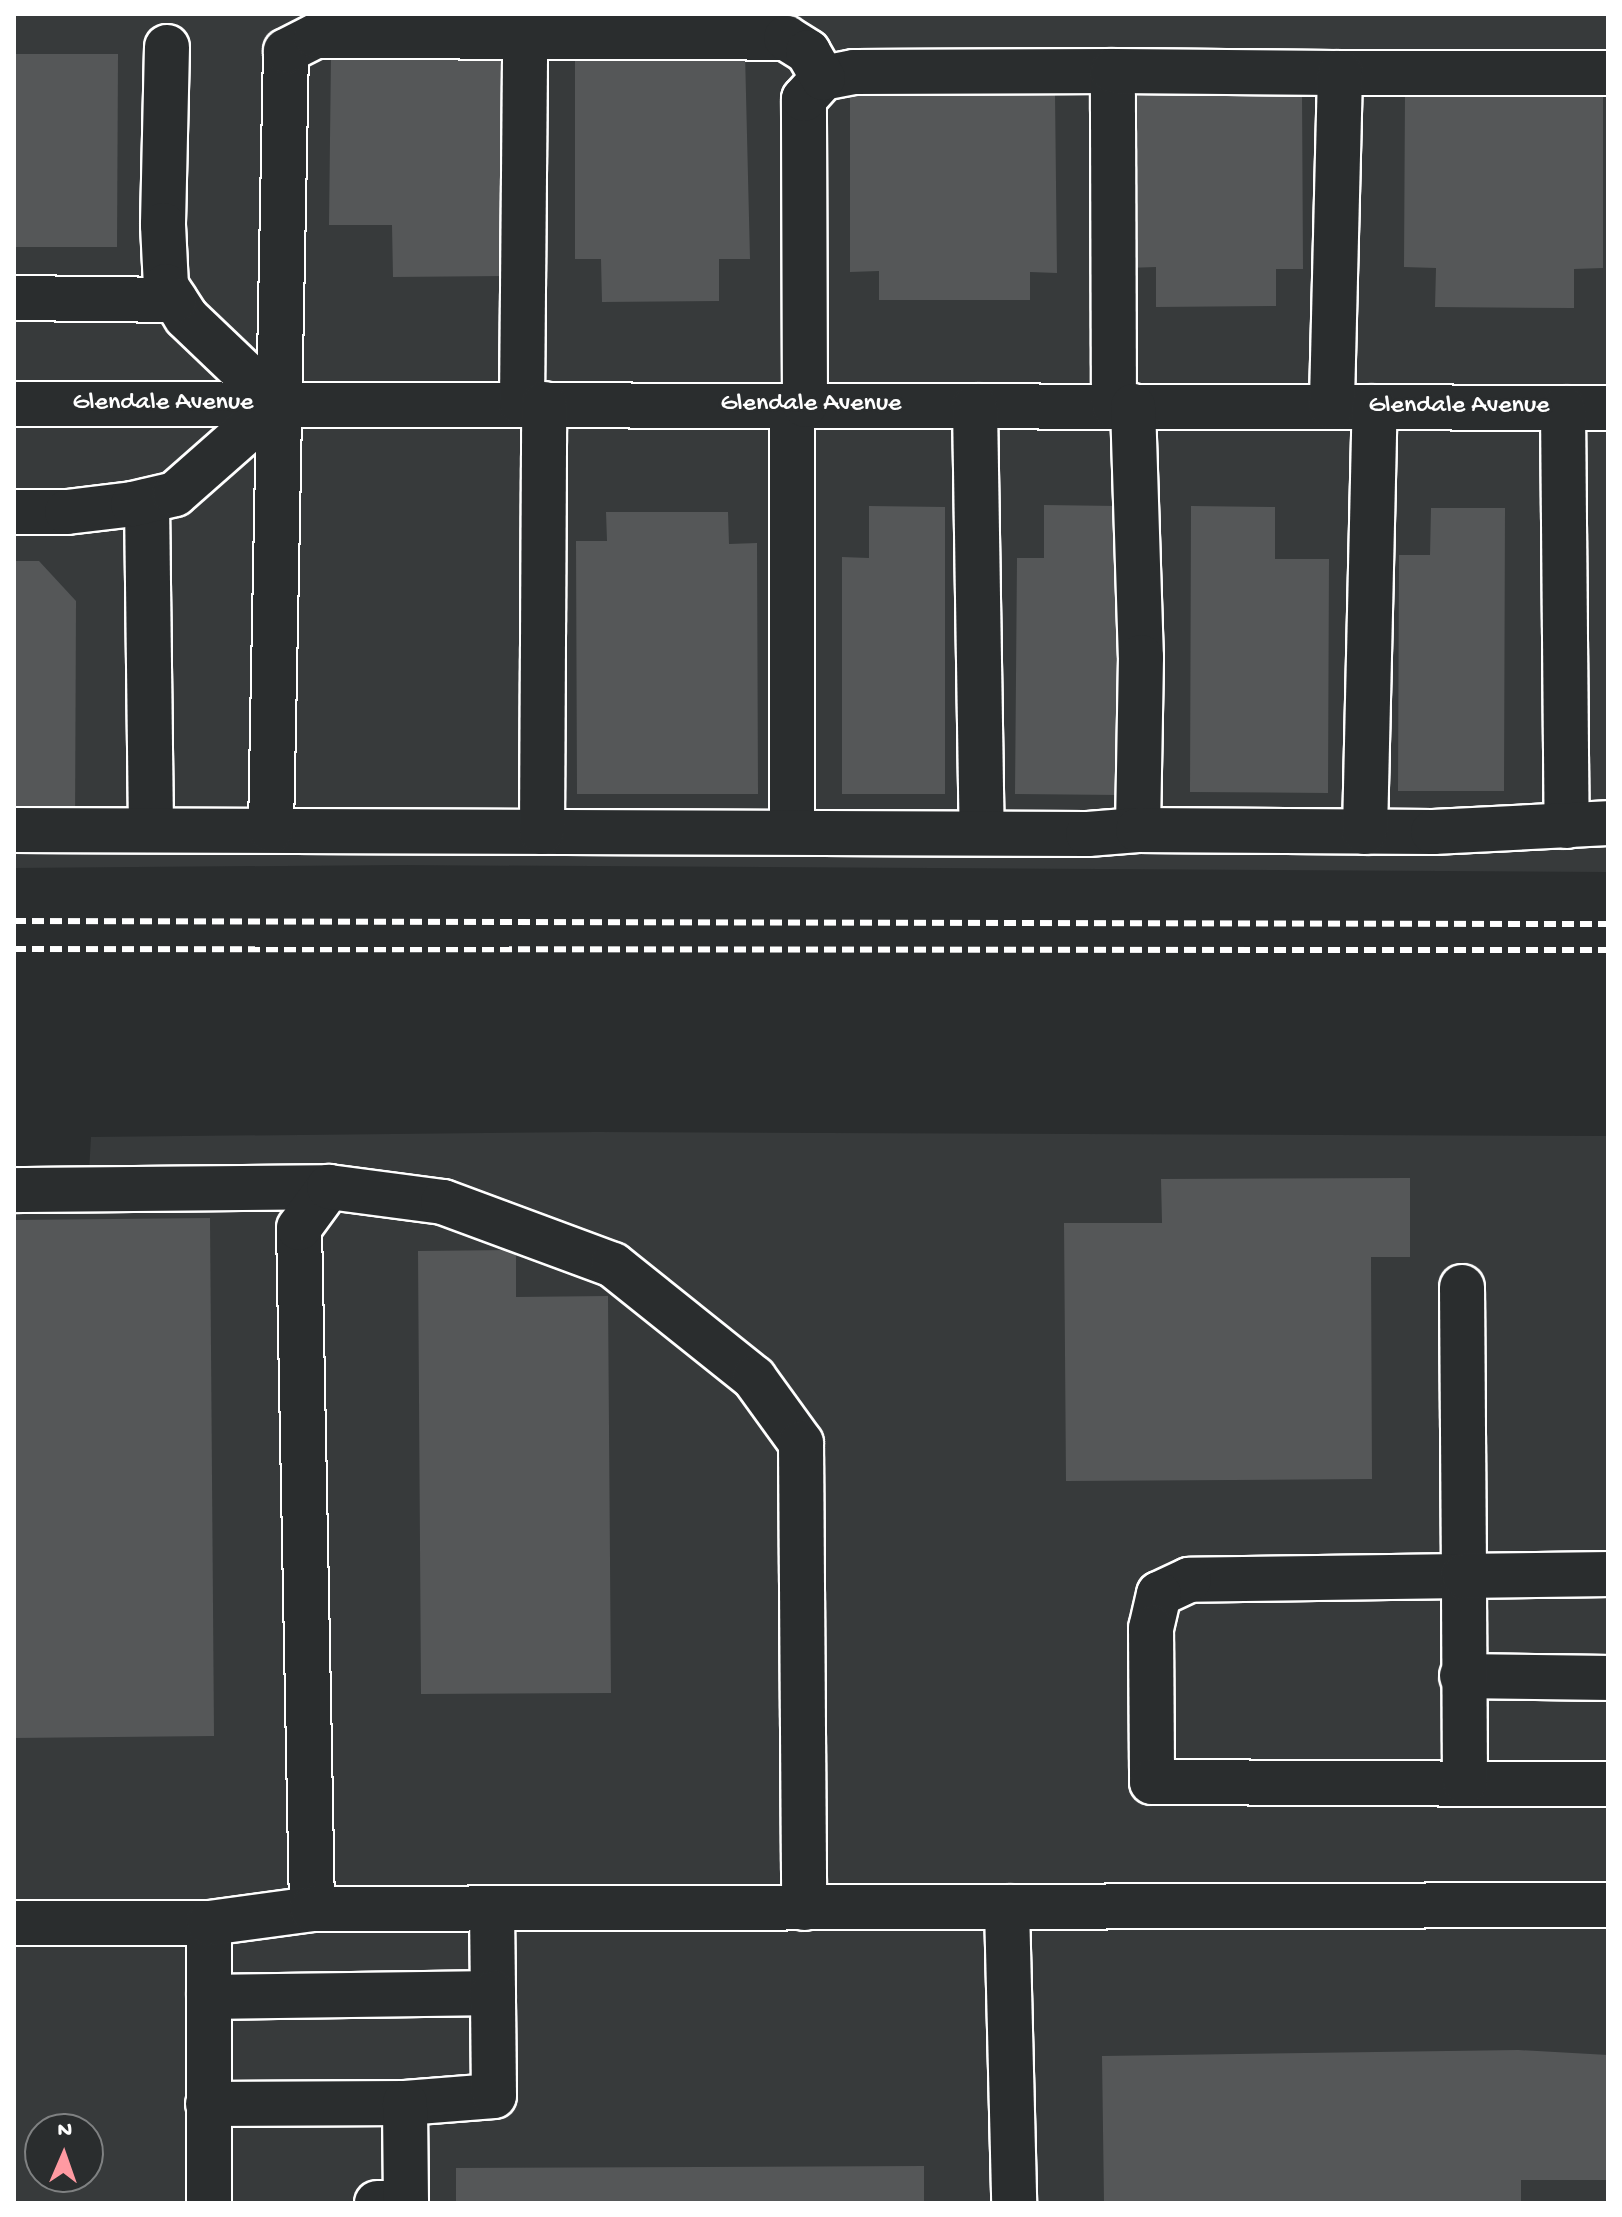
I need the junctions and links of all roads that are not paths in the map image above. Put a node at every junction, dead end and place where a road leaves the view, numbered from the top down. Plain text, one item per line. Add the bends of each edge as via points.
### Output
1 (525, 38) junction
2 (167, 47) dead end
3 (1113, 71) junction
4 (1340, 73) junction
5 (1608, 73) edge
6 (823, 78) junction
7 (14, 298) edge
8 (175, 300) junction
9 (14, 404) edge
10 (277, 404) junction
11 (533, 404) junction
12 (798, 405) junction
13 (975, 406) junction
14 (1124, 406) junction
15 (1332, 407) junction
16 (1375, 407) junction
17 (1563, 408) junction
18 (1608, 408) edge
19 (147, 501) junction
20 (14, 512) edge
21 (1588, 825) edge
22 (14, 830) edge
23 (151, 830) junction
24 (271, 830) junction
25 (1138, 830) junction
26 (792, 831) junction
27 (542, 832) junction
28 (1365, 832) junction
29 (982, 833) junction
30 (329, 1187) junction
31 (14, 1190) edge
32 (1462, 1287) dead end
33 (1608, 1574) edge
34 (1464, 1576) junction
35 (1462, 1676) junction
36 (1608, 1678) edge
37 (1465, 1782) junction
38 (1608, 1784) edge
39 (1608, 1905) edge
40 (1007, 1907) junction
41 (804, 1908) junction
42 (312, 1909) junction
43 (492, 1909) junction
44 (14, 1923) edge
45 (209, 1923) junction
46 (493, 1993) junction
47 (209, 1997) junction
48 (405, 2103) junction
49 (208, 2104) junction
50 (209, 2203) edge
51 (377, 2203) edge
52 (1014, 2203) edge

1 - 6 street via 786,38 808,52
1 - 10 street via 316,36 286,51
1 - 11 street
2 - 8 street via 163,225 166,286
3 - 4 street
3 - 6 street via 854,72
3 - 14 street
4 - 5 street
4 - 15 street
6 - 12 street via 804,99
7 - 8 street
8 - 10 street via 186,317
9 - 10 street, Glendale Avenue
10 - 11 street, Glendale Avenue
10 - 19 street via 175,494
10 - 24 street
11 - 12 street, Glendale Avenue
11 - 27 street
12 - 13 street, Glendale Avenue
12 - 26 street
13 - 14 street, Glendale Avenue
13 - 29 street
14 - 15 street, Glendale Avenue
14 - 25 street via 1141,657
15 - 16 street, Glendale Avenue
16 - 17 street, Glendale Avenue
16 - 28 street
17 - 18 street, Glendale Avenue
17 - 21 street
19 - 20 street via 67,512
19 - 23 street
21 - 28 street
22 - 23 street
23 - 24 street
24 - 27 street
25 - 28 street
25 - 29 street
26 - 27 street
26 - 29 street
30 - 31 street
30 - 41 street via 443,1202 613,1265 754,1378 801,1443
30 - 42 street via 299,1228
32 - 34 street
33 - 34 street
34 - 35 street
34 - 37 street via 1189,1580 1159,1594 1151,1628 1152,1782
35 - 36 street
35 - 37 street
37 - 38 street
39 - 40 street
40 - 41 street
40 - 52 street
41 - 43 street
42 - 43 street
42 - 45 street
43 - 46 street
44 - 45 street
45 - 47 street
46 - 47 street
46 - 48 street via 494,2096
47 - 49 street
48 - 49 street
48 - 51 street via 406,2203
49 - 50 street

